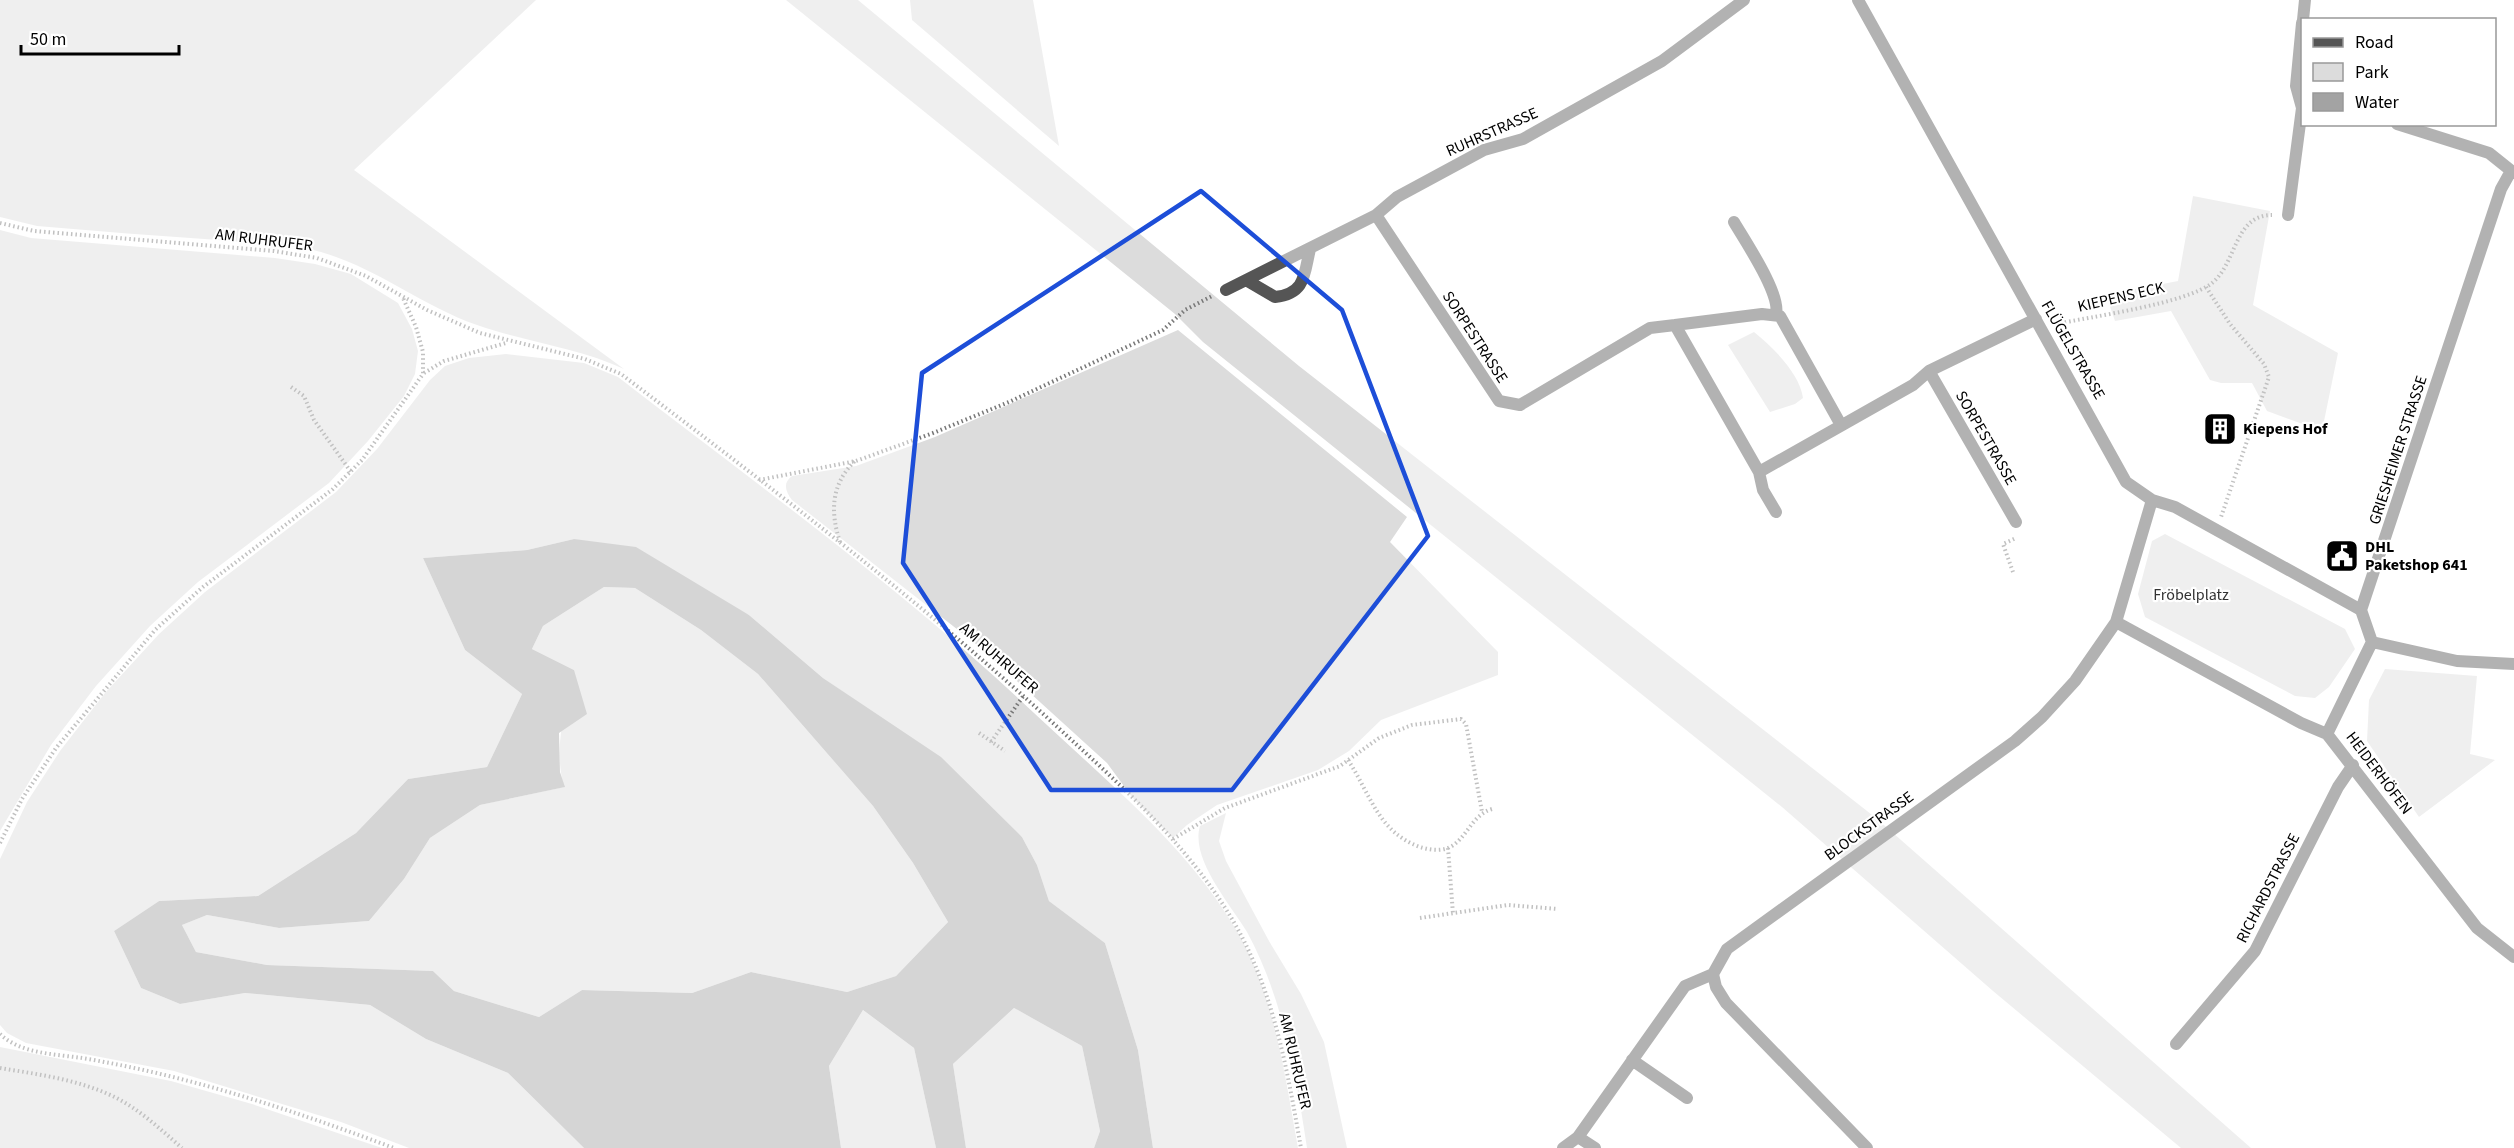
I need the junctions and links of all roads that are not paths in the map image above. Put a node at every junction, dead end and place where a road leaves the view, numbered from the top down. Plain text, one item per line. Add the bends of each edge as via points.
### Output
1 (1744, 0) edge
2 (1858, 0) edge
3 (2305, 0) edge
4 (2303, 18) edge
5 (2301, 40) edge
6 (2301, 104) edge
7 (2301, 116) edge
8 (2403, 126) edge
9 (2512, 172) edge
10 (1376, 215) junction
11 (2288, 215) road end
12 (1734, 222) dead end
13 (1310, 249) junction
14 (1246, 280) junction
15 (1226, 290) dead end
16 (1776, 314) junction
17 (2038, 323) junction
18 (1675, 325) junction
19 (1929, 371) junction
20 (1841, 425) junction
21 (1759, 472) junction
22 (2152, 500) junction
23 (1776, 512) dead end
24 (2016, 522) road end
25 (2361, 610) junction
26 (2116, 622) junction
27 (2372, 642) junction
28 (2514, 664) edge
29 (2327, 734) junction
30 (2354, 765) junction
31 (2514, 957) edge
32 (1713, 974) junction
33 (2176, 1044) dead end
34 (1632, 1060) junction
35 (1687, 1098) dead end
36 (1578, 1137) junction
37 (1563, 1148) edge
38 (1594, 1148) edge
39 (1867, 1148) edge

1 - 10 street, RUHRSTRASSE via 1662,61 1523,139 1484,150 1397,197
2 - 17 street, FLÜGELSTRASSE
3 - 4 street
5 - 6 street via 2296,86
7 - 11 street
8 - 9 street via 2489,153
9 - 25 street, GRIESHEIMER STRASSE via 2501,189
10 - 13 street, RUHRSTRASSE
10 - 18 street, SORPESTRASSE via 1494,396 1505,404 1520,405 1650,328
12 - 16 street via 1772,291
13 - 14 street, RUHRSTRASSE
13 - 14 street via 1301,282 1293,293 1275,297
14 - 15 street, RUHRSTRASSE
16 - 18 street, SORPESTRASSE
16 - 20 street via 1785,322
17 - 19 street
17 - 22 street, FLÜGELSTRASSE via 2126,482
18 - 21 street
19 - 20 street
19 - 24 street, SORPESTRASSE
20 - 21 street
21 - 23 street via 1763,490
22 - 25 street, FLÜGELSTRASSE via 2217,529
22 - 26 street, BLOCKSTRASSE
25 - 27 street
26 - 29 street, HEIDERHÖFEN
26 - 32 street, BLOCKSTRASSE via 2075,681 2028,730 1727,949
27 - 28 street via 2457,662
27 - 29 street
29 - 30 street, HEIDERHÖFEN
30 - 31 street, HEIDERHÖFEN via 2476,928
30 - 33 street, RICHARDSTRASSE via 2338,787 2255,951
32 - 34 street via 1685,986
32 - 39 street via 1726,1003
34 - 35 street
34 - 36 street
36 - 37 street
36 - 38 street

